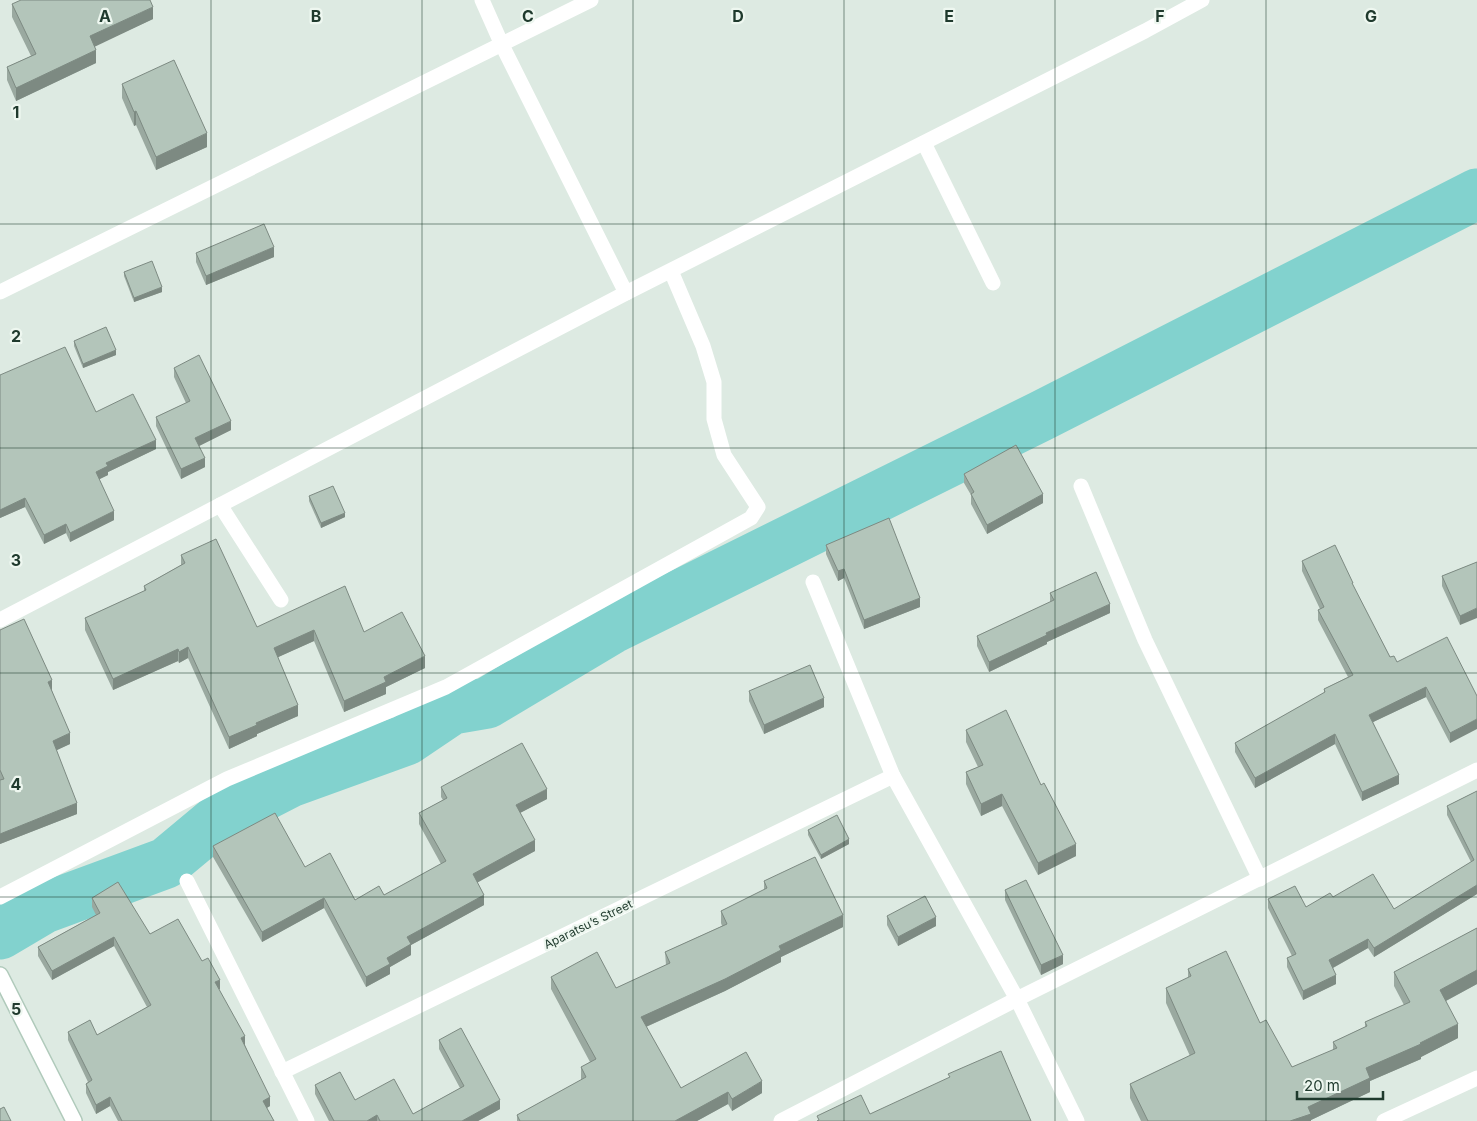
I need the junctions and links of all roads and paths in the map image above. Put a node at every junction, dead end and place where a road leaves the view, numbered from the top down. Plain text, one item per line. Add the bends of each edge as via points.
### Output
1 (482, 0) edge
2 (591, 0) edge
3 (1202, 0) edge
4 (502, 45) junction
5 (924, 143) junction
6 (671, 271) junction
7 (994, 283) dead end
8 (0, 292) edge
9 (626, 293) junction
10 (1081, 486) dead end
11 (220, 505) junction
12 (813, 582) dead end
13 (281, 600) dead end
14 (0, 620) edge
15 (1477, 770) edge
16 (893, 776) junction
17 (1260, 879) junction
18 (187, 882) dead end
19 (0, 898) edge
20 (0, 975) edge
21 (1017, 999) junction
22 (282, 1072) junction
23 (1477, 1078) edge
24 (74, 1121) edge
25 (307, 1121) edge
26 (781, 1121) edge
27 (1078, 1121) edge
28 (1384, 1121) edge

1 - 4 street
2 - 4 street
3 - 5 street
4 - 8 street
4 - 9 street
5 - 6 street
5 - 7 street
6 - 9 street
6 - 19 street via 703,346 714,382 714,419 724,455 758,507 751,518 446,687 227,779
9 - 11 street
10 - 17 street via 1145,640
11 - 13 street
11 - 14 street
12 - 16 street
15 - 17 street
16 - 21 street
16 - 22 street, Aparatsu’s Street
17 - 21 street
18 - 22 street
20 - 24 street
21 - 26 street
21 - 27 street
22 - 25 street
23 - 28 street

